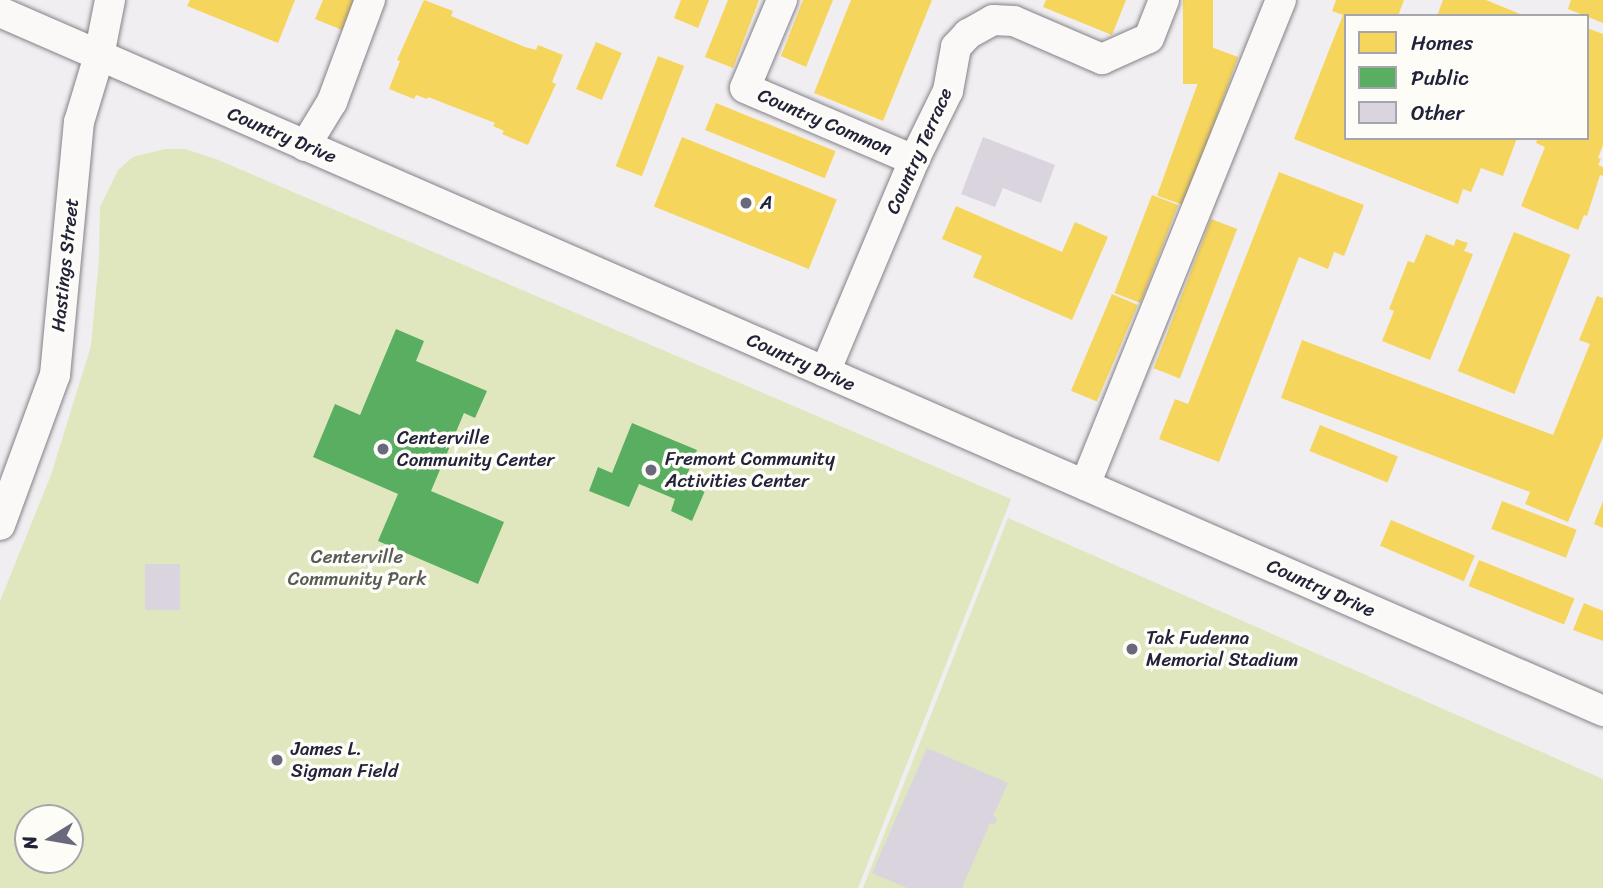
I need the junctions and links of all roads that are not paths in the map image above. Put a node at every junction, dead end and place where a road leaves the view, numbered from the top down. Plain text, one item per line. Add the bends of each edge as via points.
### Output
1 (110, 0) edge
2 (370, 0) edge
3 (782, 0) edge
4 (1164, 0) edge
5 (1282, 0) edge
6 (0, 12) edge
7 (99, 56) junction
8 (306, 146) junction
9 (914, 160) junction
10 (825, 372) junction
11 (1085, 485) junction
12 (1, 522) edge
13 (1603, 711) edge

1 - 7 street, Hastings Street
2 - 8 street via 332,102
3 - 9 street, Country Common via 745,88
4 - 9 street, Country Terrace via 1149,38 1102,59 1014,21 993,20 968,34 957,47 948,91
5 - 11 street
6 - 7 street, Country Drive
7 - 8 street, Country Drive
7 - 12 street, Hastings Street via 79,122 55,375
8 - 10 street, Country Drive
9 - 10 street, Country Terrace
10 - 11 street, Country Drive
11 - 13 street, Country Drive

